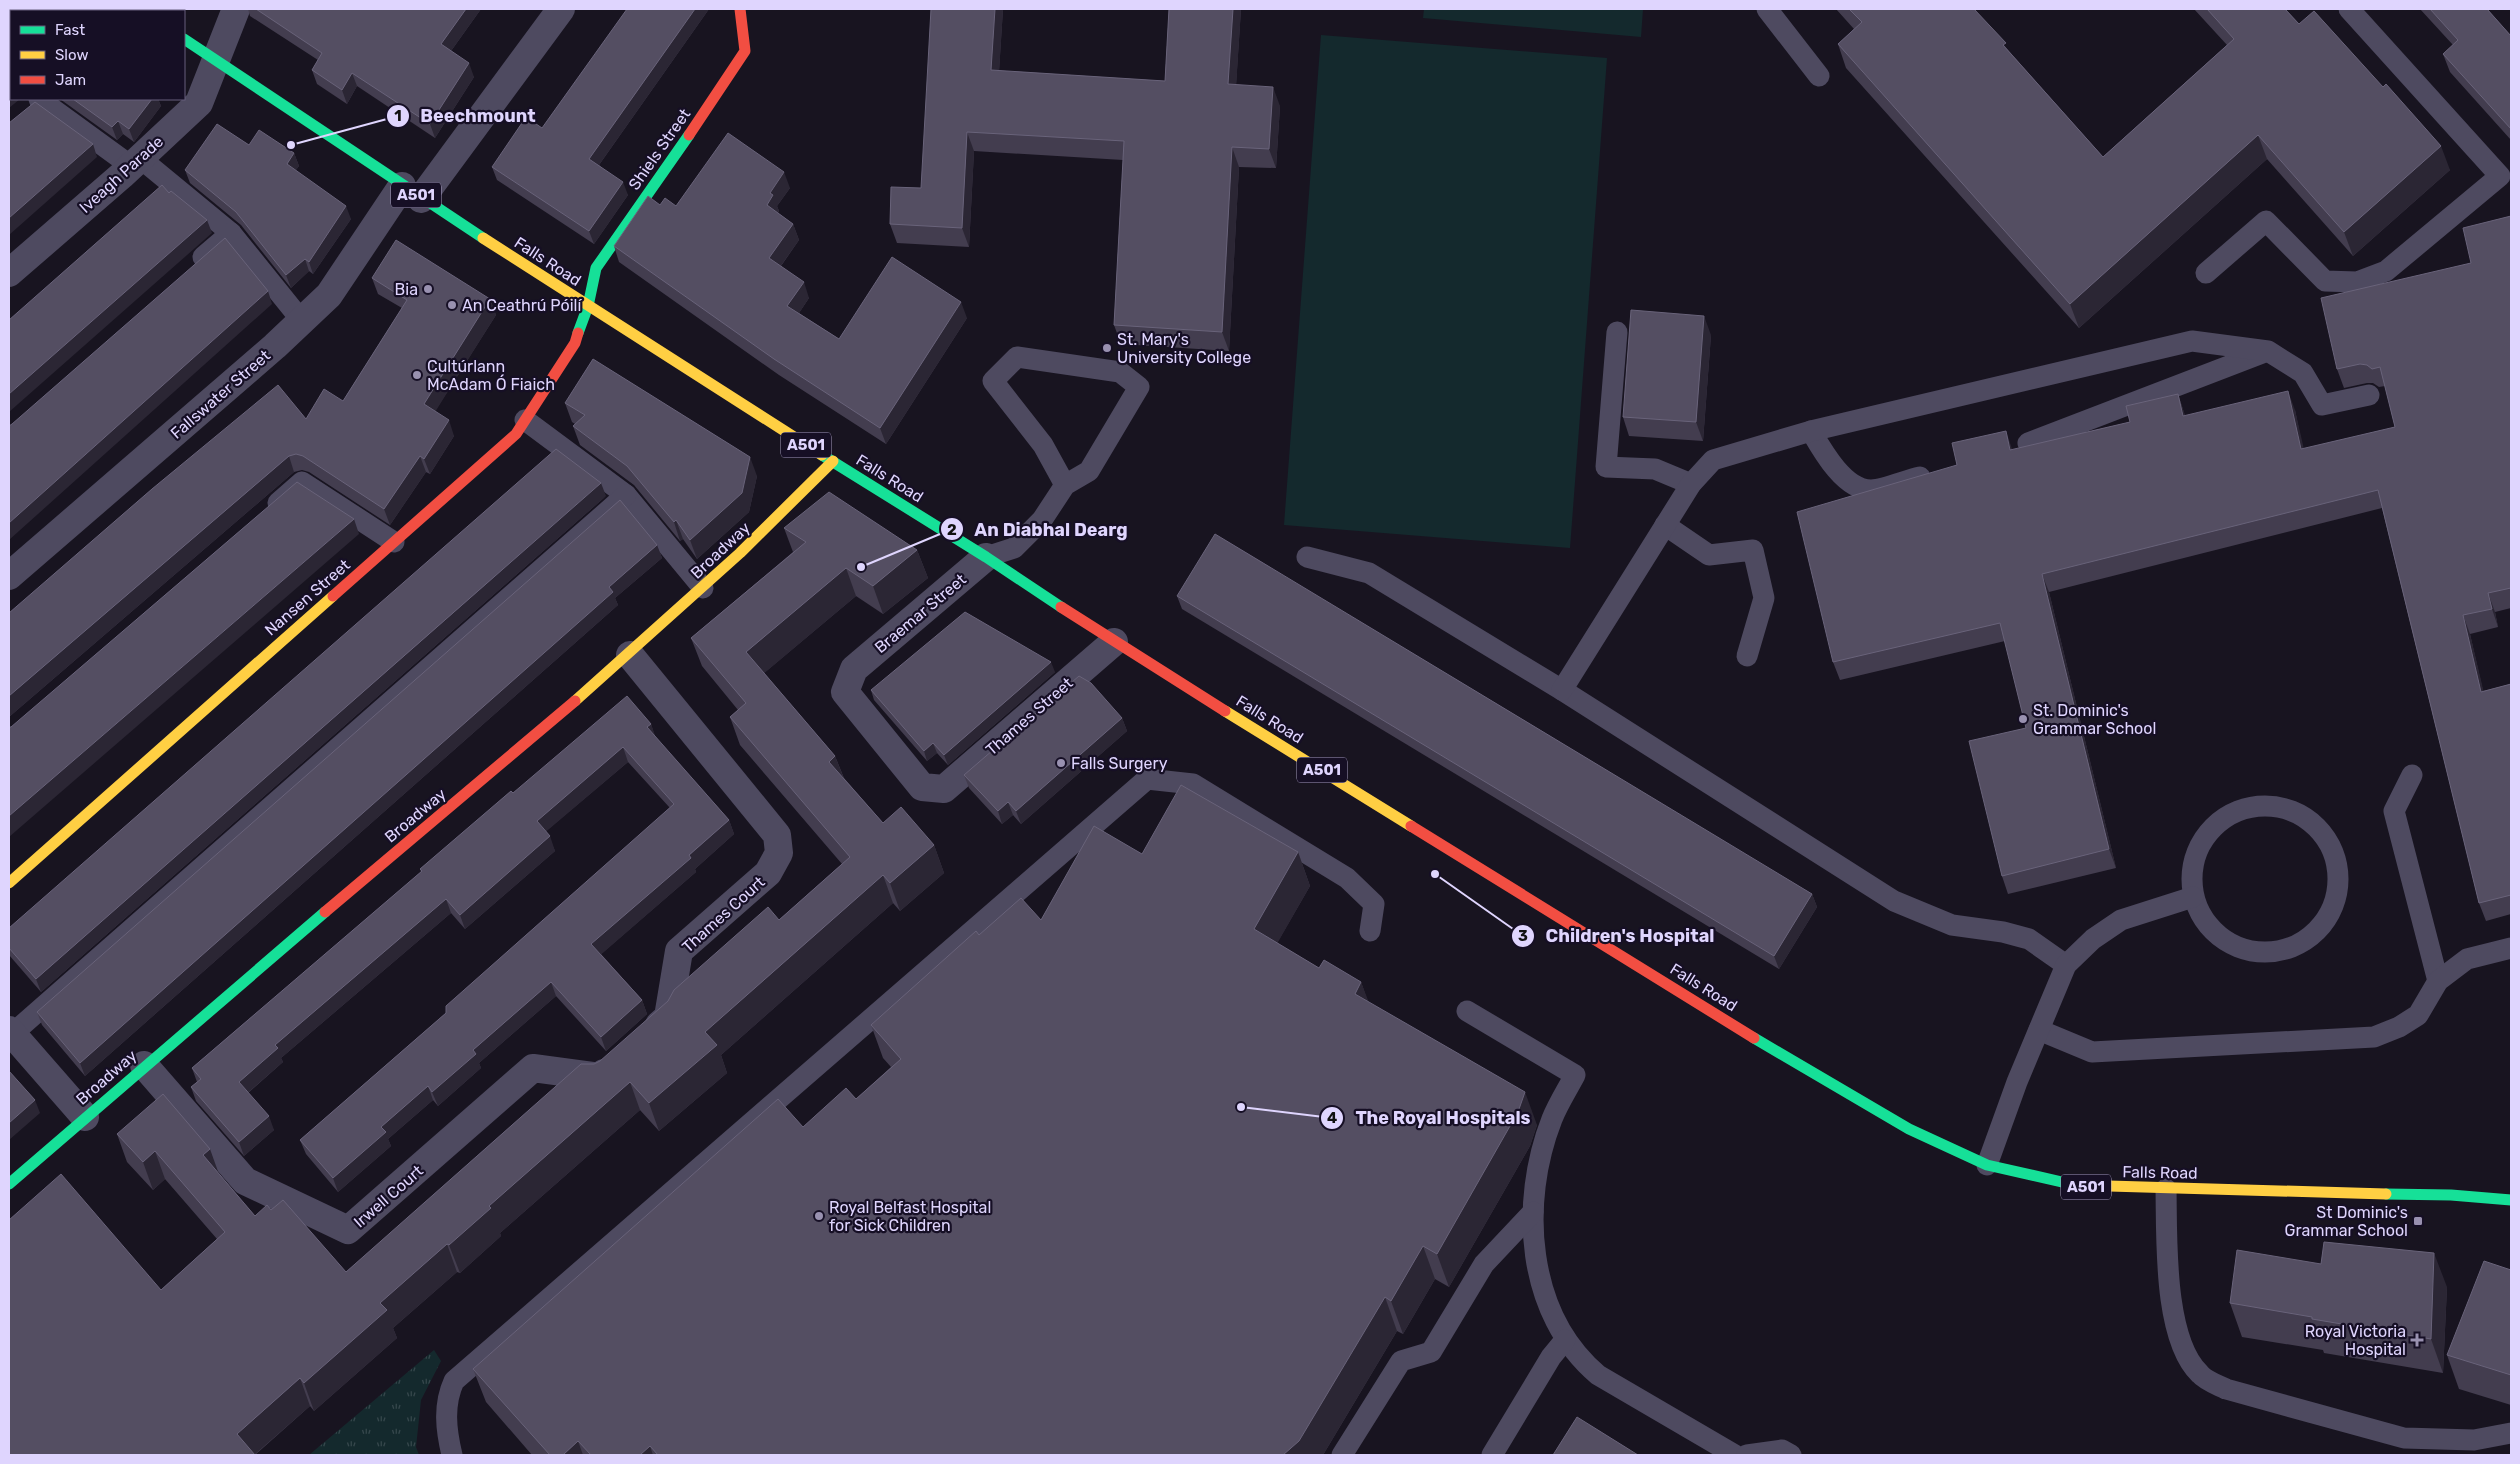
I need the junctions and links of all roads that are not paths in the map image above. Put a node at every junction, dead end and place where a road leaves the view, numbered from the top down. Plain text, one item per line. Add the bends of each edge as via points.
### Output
1 (236, 9) edge
2 (560, 9) edge
3 (740, 9) edge
4 (1767, 9) edge
5 (2349, 9) edge
6 (185, 40) edge
7 (216, 62) junction
8 (1819, 76) dead end
9 (33, 103) edge
10 (136, 162) junction
11 (412, 193) junction
12 (232, 233) junction
13 (187, 272) edge
14 (9, 273) edge
15 (2206, 273) dead end
16 (588, 306) junction
17 (302, 321) junction
18 (1617, 332) dead end
19 (2268, 352) junction
20 (2369, 395) dead end
21 (525, 420) junction
22 (1811, 431) junction
23 (2028, 443) dead end
24 (833, 461) junction
25 (1920, 477) edge
26 (1691, 484) junction
27 (1065, 486) junction
28 (626, 495) junction
29 (265, 514) edge
30 (1665, 525) junction
31 (394, 542) junction
32 (986, 557) junction
33 (1307, 557) dead end
34 (9, 576) edge
35 (702, 588) junction
36 (1114, 642) junction
37 (630, 655) junction
38 (1747, 656) dead end
39 (1562, 690) junction
40 (2412, 775) dead end
41 (944, 789) joint
42 (9, 883) edge
43 (2193, 897) junction
44 (1370, 931) dead end
45 (2511, 948) edge
46 (2066, 965) junction
47 (2438, 981) junction
48 (1467, 1011) dead end
49 (2039, 1030) junction
50 (10, 1032) edge
51 (641, 1041) edge
52 (620, 1059) edge
53 (144, 1065) junction
54 (85, 1117) junction
55 (1986, 1165) junction
56 (9, 1184) edge
57 (2166, 1189) junction
58 (2511, 1200) edge
59 (1533, 1212) junction
60 (1565, 1340) junction
61 (2511, 1433) edge
62 (2403, 1447) edge
63 (452, 1455) edge
64 (1342, 1455) edge
65 (1492, 1455) edge
66 (1735, 1455) edge
67 (1747, 1455) edge
68 (1791, 1455) edge

1 - 7 street, Iveagh Parade
2 - 11 street, Fallswater Street
3 - 16 main road, Shiels Street via 745,51 596,268
4 - 8 lane
5 - 15 lane via 2500,176 2386,271 2357,282 2325,280 2266,221
6 - 7 main road, Falls Road / A501
7 - 10 street, Iveagh Parade via 199,103
7 - 11 main road, Falls Road / A501
9 - 10 lane
10 - 12 lane
10 - 14 street, Iveagh Parade
11 - 16 main road, Falls Road / A501
11 - 17 street, Fallswater Street via 329,295
12 - 13 lane
12 - 17 lane
16 - 21 main road, Nansen Street via 575,343
16 - 24 main road, Falls Road / A501
17 - 34 street, Fallswater Street
18 - 26 lane via 1606,467 1655,468
19 - 20 lane via 2303,373 2322,406
19 - 22 lane via 2192,341
19 - 23 lane
21 - 28 lane
21 - 31 main road, Nansen Street via 516,434
22 - 25 lane via 1827,459 1852,484 1870,490
22 - 26 lane via 1713,460
24 - 32 main road, Falls Road / A501
24 - 35 main road, Broadway via 765,531
26 - 30 lane
27 - 27 lane via 1044,445 993,381 1017,357 1120,372 1139,387 1089,471
27 - 32 lane via 1042,520 1014,548
28 - 35 lane
28 - 50 lane
29 - 31 lane via 302,482
30 - 38 lane via 1709,555 1753,550 1764,598
30 - 39 lane
31 - 42 main road, Nansen Street
32 - 36 main road, Falls Road / A501
32 - 41 street, Braemar Street via 854,669 845,692 922,787
33 - 39 lane via 1368,572
35 - 37 main road, Broadway
36 - 41 street, Thames Street
36 - 55 main road, Falls Road / A501 via 1787,1058 1909,1129
37 - 51 street, Thames Court via 777,835 779,853 768,873 679,951 668,1017
37 - 53 main road, Broadway
39 - 46 lane via 1894,901 1952,925 2029,939
40 - 47 lane via 2394,811
43 - 43 lane via 2203,920 2221,938 2243,950 2268,953 2293,948 2314,935 2330,915 2338,891 2338,865 2329,844 2308,820 2295,812 2272,806 2249,807 2227,816 2196,851 2191,873
43 - 46 lane via 2121,920 2093,938
44 - 63 lane via 1374,904 1347,878 1193,784 1147,778 454,1381 446,1413
45 - 47 lane via 2467,959
46 - 49 lane
47 - 49 lane via 2418,1015 2400,1028 2374,1037 2092,1052
48 - 59 lane via 1575,1075 1552,1119 1538,1164
49 - 55 lane
50 - 54 street
52 - 53 street, Irwell Court via 600,1077 533,1068 348,1230 245,1181
53 - 54 main road, Broadway
54 - 56 main road, Broadway
55 - 57 main road, Falls Road / A501 via 2084,1187
57 - 58 main road, Falls Road / A501 via 2451,1194
57 - 62 lane via 2169,1274 2177,1328 2184,1354 2200,1375 2226,1389
59 - 60 lane via 1537,1273
59 - 64 lane via 1484,1264 1431,1352 1401,1361
60 - 65 lane
60 - 66 lane via 1579,1360 1598,1375
61 - 62 lane
67 - 68 lane via 1782,1450

